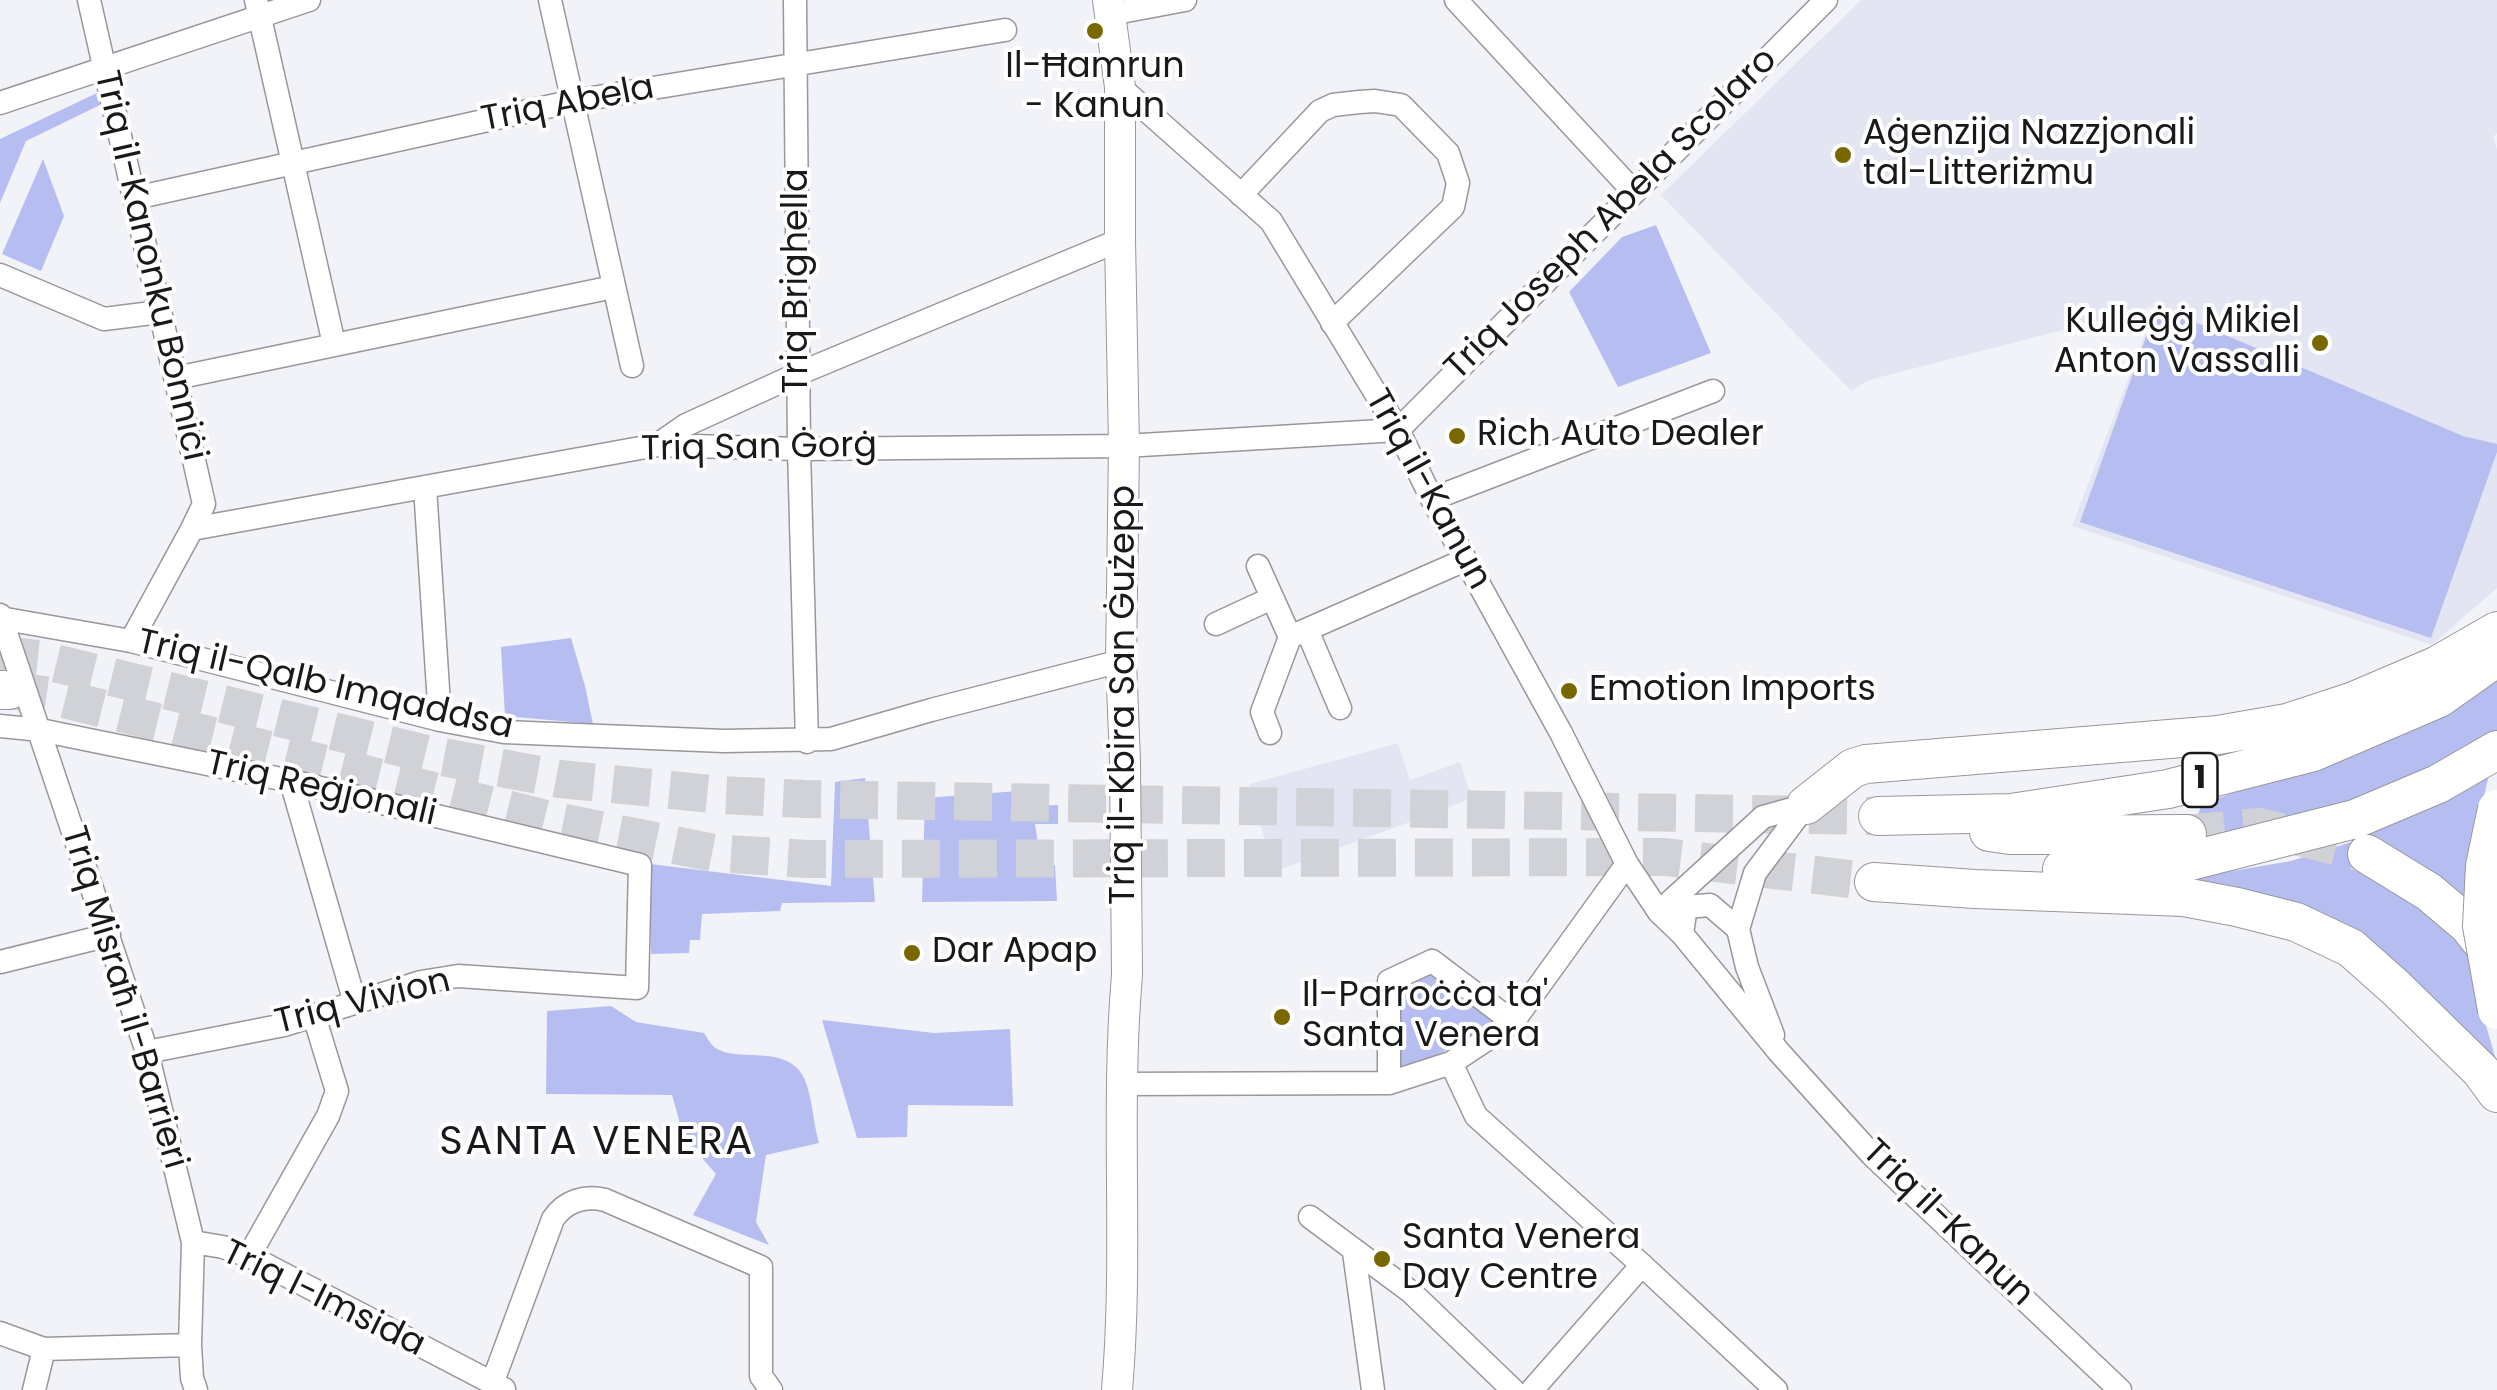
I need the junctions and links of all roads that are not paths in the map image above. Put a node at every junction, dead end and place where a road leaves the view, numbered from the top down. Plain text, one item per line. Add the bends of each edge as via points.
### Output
1 (89, 0) edge
2 (309, 0) edge
3 (550, 0) edge
4 (795, 0) edge
5 (1185, 0) edge
6 (1456, 0) edge
7 (1826, 0) edge
8 (1109, 7) edge
9 (258, 8) edge
10 (1006, 30) dead end
11 (796, 65) junction
12 (104, 70) junction
13 (1120, 87) junction
14 (574, 101) junction
15 (0, 103) edge
16 (295, 163) junction
17 (1634, 192) junction
18 (1241, 194) junction
19 (135, 198) junction
20 (1120, 240) junction
21 (0, 275) edge
22 (613, 287) junction
23 (160, 312) junction
24 (1332, 323) junction
25 (334, 344) junction
26 (632, 366) dead end
27 (800, 373) junction
28 (176, 378) junction
29 (1714, 391) dead end
30 (1398, 430) junction
31 (656, 444) junction
32 (1124, 446) junction
33 (800, 448) junction
34 (425, 487) junction
35 (1432, 499) junction
36 (192, 530) junction
37 (1465, 560) junction
38 (1258, 566) dead end
39 (1272, 598) junction
40 (0, 617) edge
41 (1216, 624) dead end
42 (2497, 632) edge
43 (1299, 634) junction
44 (131, 640) junction
45 (2497, 657) edge
46 (1121, 661) junction
47 (3, 702) edge
48 (1340, 708) dead end
49 (440, 720) junction
50 (40, 730) junction
51 (1270, 733) dead end
52 (807, 742) junction
53 (2497, 750) edge
54 (292, 782) junction
55 (1806, 805) junction
56 (2497, 809) edge
57 (2187, 834) tunnel mouth
58 (2367, 854) tunnel mouth
59 (1627, 864) junction
60 (640, 865) joint
61 (1659, 912) junction
62 (1738, 929) junction
63 (1682, 934) junction
64 (110, 935) junction
65 (0, 962) edge
66 (2497, 962) edge
67 (355, 1004) junction
68 (2497, 1010) edge
69 (314, 1016) junction
70 (1512, 1022) junction
71 (147, 1052) junction
72 (1780, 1052) junction
73 (1451, 1063) junction
74 (1123, 1084) junction
75 (1389, 1084) junction
76 (2497, 1093) edge
77 (1310, 1217) dead end
78 (192, 1242) junction
79 (1354, 1252) junction
80 (249, 1256) junction
81 (1642, 1265) junction
82 (0, 1333) edge
83 (190, 1345) junction
84 (44, 1348) junction
85 (499, 1387) edge
86 (34, 1390) edge
87 (196, 1390) edge
88 (770, 1390) edge
89 (1117, 1390) edge
90 (1373, 1390) edge
91 (1513, 1390) edge
92 (1532, 1390) edge
93 (1776, 1390) edge
94 (2120, 1390) edge

1 - 12 street, Triq il-Kanonku Bonniċi
2 - 9 street
3 - 14 street
4 - 11 street, Triq Brighella
5 - 8 street
6 - 17 street
7 - 17 street, Triq Joseph Abela Scolaro
8 - 13 main road, Triq il-Kbira San Ġużepp
9 - 12 street
9 - 16 street
10 - 11 street, Triq Abela
11 - 14 street, Triq Abela
11 - 27 street, Triq Brighella
12 - 15 street
12 - 19 street, Triq il-Kanonku Bonniċi
13 - 18 street, Triq il-Kanun
13 - 20 main road, Triq il-Kbira San Ġużepp
14 - 16 street, Triq Abela
14 - 22 street
16 - 19 street, Triq Abela
16 - 25 street
17 - 30 street, Triq Joseph Abela Scolaro
18 - 24 street, Triq il-Kanun via 1271,221
18 - 24 street via 1333,105 1401,105 1448,153 1458,183 1453,206
19 - 23 street, Triq il-Kanonku Bonniċi
20 - 27 street
20 - 32 main road, Triq il-Kbira San Ġużepp
21 - 23 street via 104,319
22 - 25 street
22 - 26 street
23 - 28 street, Triq il-Kanonku Bonniċi
24 - 30 street, Triq il-Kanun
25 - 28 street
27 - 31 street
27 - 33 street, Triq Brighella
28 - 36 street, Triq il-Kanonku Bonniċi via 204,504
29 - 35 street
30 - 32 street, Triq San Ġorġ
30 - 35 street, Triq il-Kanun
31 - 33 street, Triq San Ġorġ
31 - 34 street, Triq San Ġorġ
32 - 33 street, Triq San Ġorġ
32 - 46 main road, Triq il-Kbira San Ġużepp
33 - 52 street, Triq Brighella
34 - 36 street, Triq San Ġorġ
34 - 49 street
35 - 37 street, Triq il-Kanun
36 - 44 street
37 - 43 street
37 - 59 street, Triq il-Kanun
38 - 39 street
39 - 41 street
39 - 43 street
40 - 44 street, Triq il-Qalb Imqaddsa
40 - 50 street, Triq Misraħ il-Barrieri
42 - 55 highway via 2436,666 2287,723 2218,735 1866,764
43 - 48 street
43 - 51 street via 1262,712
44 - 49 street, Triq il-Qalb Imqaddsa
45 - 57 highway, 1 via 2438,698 2313,752 2168,788 2011,813 1878,816 2010,835
46 - 52 street, Triq il-Qalb Imqaddsa
46 - 74 main road, Triq il-Kbira San Ġużepp
47 - 50 street, Triq Reġjonali
49 - 52 street, Triq il-Qalb Imqaddsa via 504,732
50 - 54 street, Triq Reġjonali
50 - 64 street, Triq Misraħ il-Barrieri
53 - 76 highway, 1 via 2356,820 2186,862 2103,870 1989,867 1874,882 2184,897 2296,922 2351,948 2482,1071
54 - 60 street, Triq Reġjonali
54 - 67 street
55 - 61 street via 1763,818
55 - 62 street via 1755,873
56 - 68 highway, bridge via 2482,926
58 - 66 highway via 2429,892
59 - 61 street, Triq il-Kanun
59 - 70 street
60 - 67 street, Triq Vivion via 637,988 458,976
61 - 63 street, Triq il-Kanun
62 - 63 street via 1710,906 1686,907
62 - 72 street, Triq il-Kanun
63 - 72 street, Triq il-Kanun
64 - 65 street
64 - 71 street, Triq Misraħ il-Barrieri
67 - 69 street, Triq Vivion
69 - 71 street, Triq Vivion
69 - 80 street via 337,1091
70 - 73 street
70 - 75 street via 1432,962 1389,981
71 - 78 street, Triq Misraħ il-Barrieri
72 - 94 street, Triq il-Kanun via 1872,1155
73 - 75 street
73 - 81 street via 1476,1116
74 - 75 street
74 - 89 main road, Triq il-Kbira San Ġużepp
77 - 79 street
78 - 80 street, Triq l-Imsida
78 - 83 street, Triq Misraħ il-Barrieri
79 - 90 street
79 - 91 street via 1410,1292
80 - 85 street, Triq l-Imsida
81 - 92 street
81 - 93 street
82 - 84 street
83 - 84 street
83 - 87 street, Triq Misraħ il-Barrieri
84 - 86 street
85 - 88 street via 554,1219 567,1204 589,1198 761,1267 761,1376

